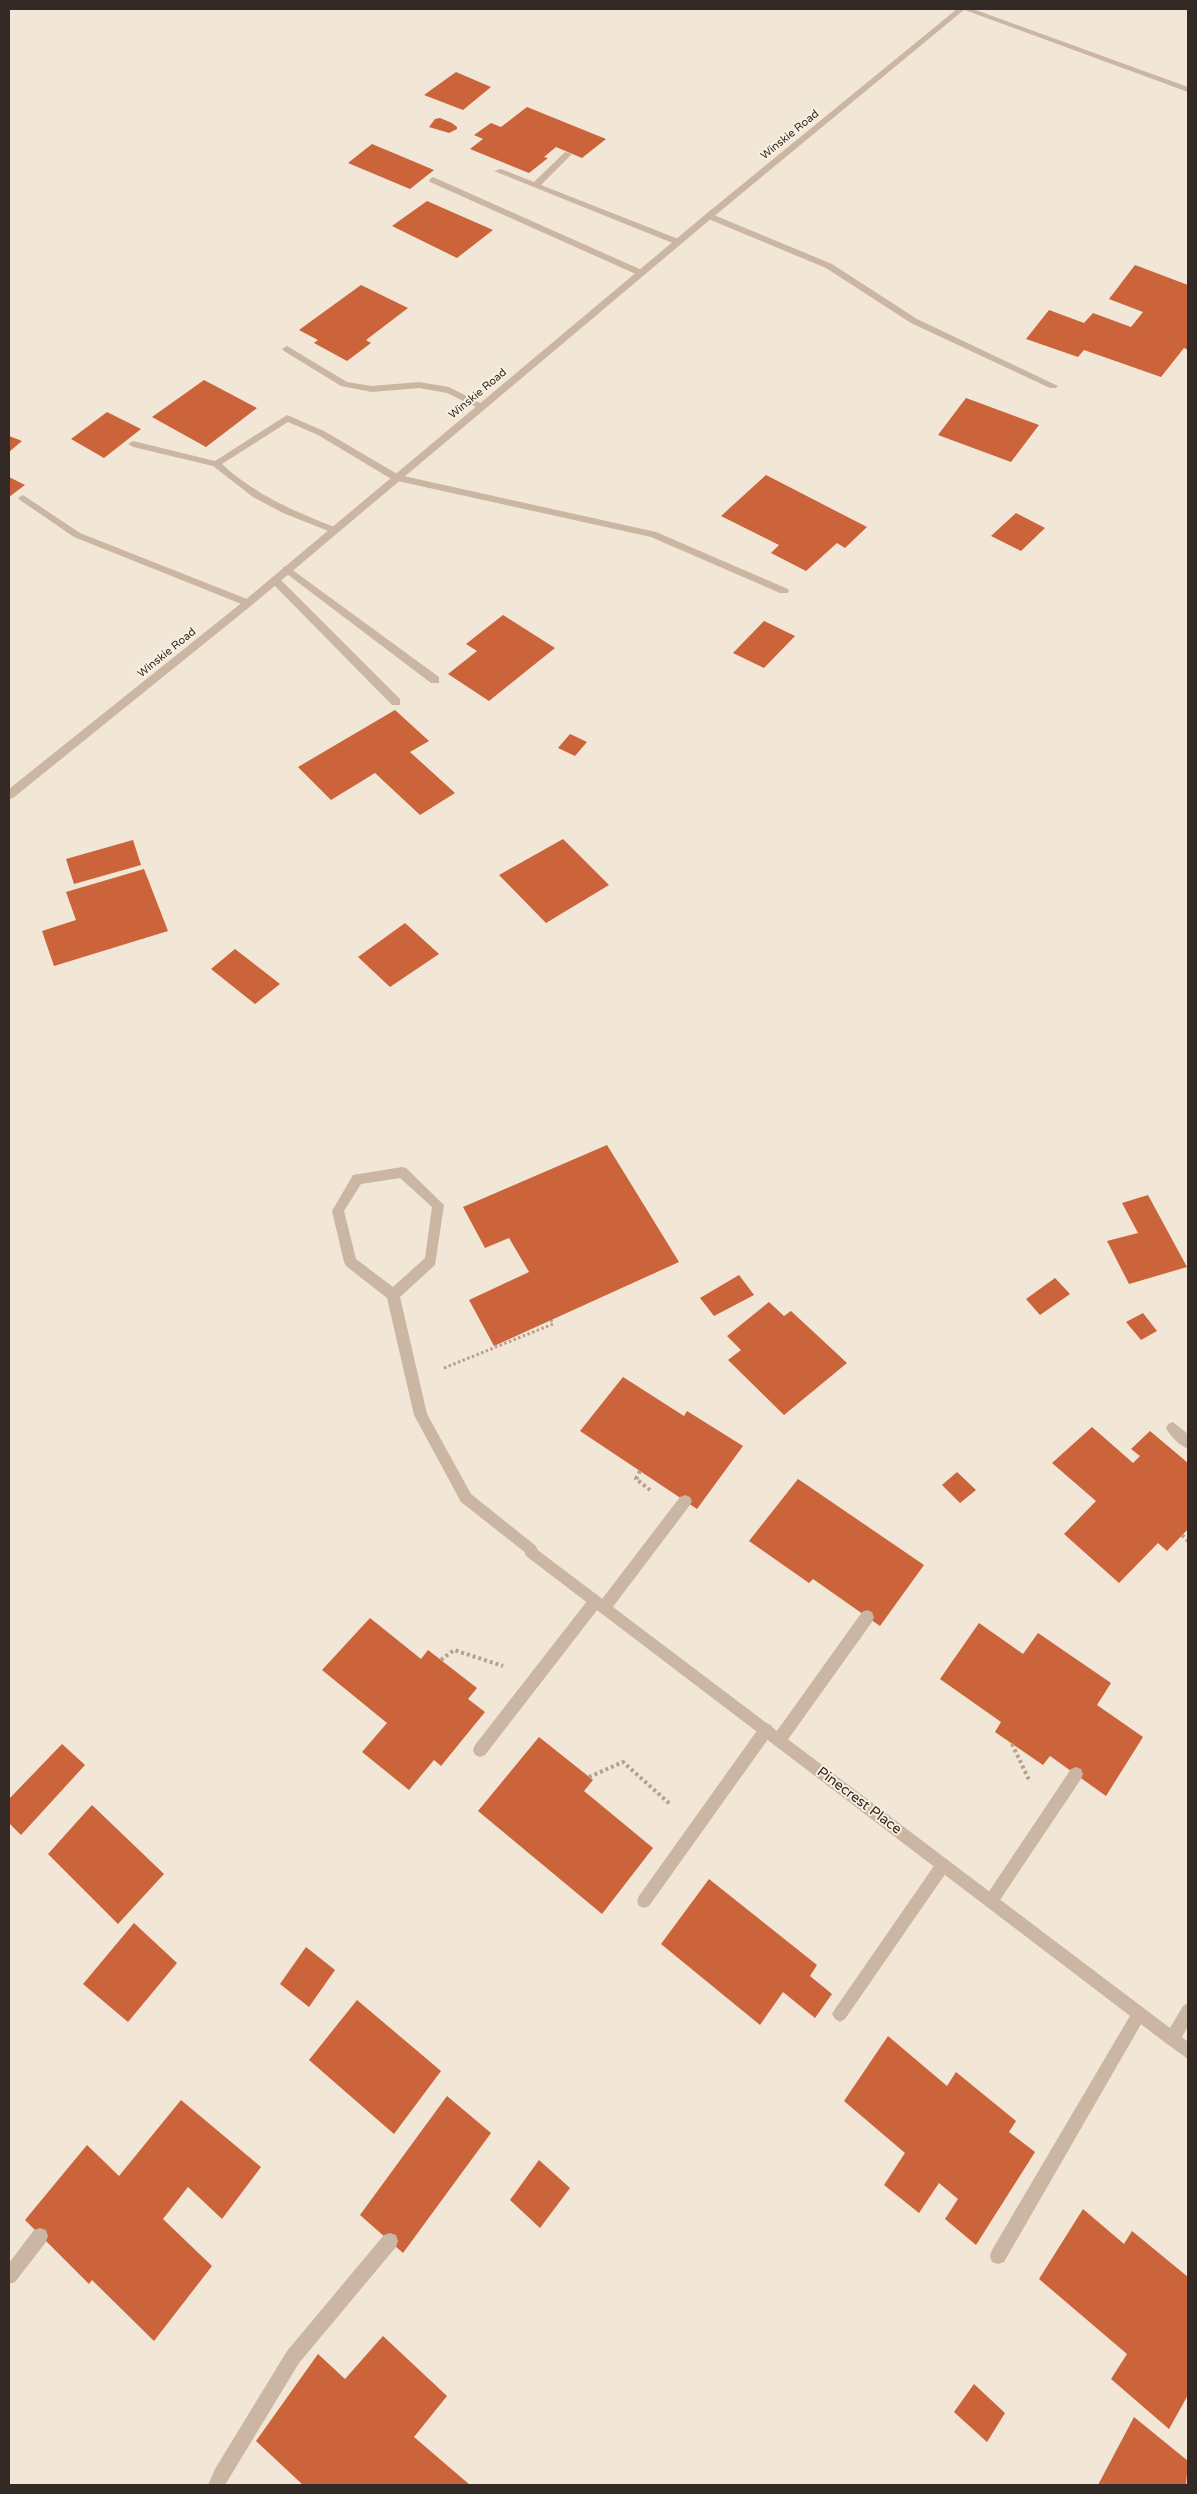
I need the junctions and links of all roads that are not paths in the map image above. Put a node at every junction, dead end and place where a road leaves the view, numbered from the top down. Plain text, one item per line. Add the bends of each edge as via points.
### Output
1 (961, 9) edge
2 (966, 9) edge
3 (1188, 90) edge
4 (568, 154) dead end
5 (498, 172) dead end
6 (433, 180) dead end
7 (534, 186) junction
8 (709, 216) junction
9 (678, 242) junction
10 (641, 273) junction
11 (287, 348) dead end
12 (1053, 386) dead end
13 (482, 406) junction
14 (133, 444) dead end
15 (216, 464) junction
16 (396, 478) junction
17 (23, 498) dead end
18 (334, 530) junction
19 (288, 569) junction
20 (275, 580) junction
21 (784, 591) dead end
22 (248, 603) junction
23 (435, 680) dead end
24 (396, 702) dead end
25 (9, 796) edge
26 (393, 1295) junction
27 (1173, 1428) dead end
28 (1188, 1443) edge
29 (685, 1501) dead end
30 (600, 1604) junction
31 (866, 1617) dead end
32 (766, 1730) junction
33 (779, 1740) junction
34 (480, 1750) dead end
35 (1076, 1774) dead end
36 (943, 1865) junction
37 (644, 1901) dead end
38 (991, 1901) junction
39 (1188, 2011) edge
40 (840, 2014) dead end
41 (1139, 2014) junction
42 (1172, 2039) junction
43 (1188, 2051) edge
44 (40, 2236) dead end
45 (390, 2241) dead end
46 (998, 2256) dead end
47 (9, 2276) edge
48 (216, 2485) edge

1 - 8 street, Winskie Road
2 - 3 street
4 - 7 street
5 - 7 street
6 - 10 street
7 - 9 street
8 - 9 street, Winskie Road
8 - 12 street via 829,266 914,321
9 - 10 street, Winskie Road
10 - 13 street, Winskie Road
11 - 13 street via 344,384 372,389 419,385 448,390
13 - 16 street, Winskie Road
14 - 15 street
15 - 16 street via 287,418 321,433
15 - 18 street via 282,510
16 - 18 street, Winskie Road
16 - 21 street via 653,534
17 - 22 street via 77,535
18 - 19 street, Winskie Road
19 - 20 street, Winskie Road
19 - 23 street
20 - 22 street, Winskie Road
20 - 24 street
22 - 25 street, Winskie Road
26 - 26 street via 431,1261 438,1205 402,1172 357,1180 338,1210 350,1262
26 - 30 street, Pinecrest Place via 421,1414 466,1498
27 - 28 street
29 - 30 street
30 - 32 street, Pinecrest Place
30 - 34 street
31 - 33 street
32 - 33 street, Pinecrest Place
32 - 37 street
33 - 36 street, Pinecrest Place
35 - 38 street
36 - 38 street, Pinecrest Place
36 - 40 street
38 - 41 street, Pinecrest Place
39 - 42 street
41 - 42 street, Pinecrest Place
41 - 46 street
42 - 43 street, Pinecrest Place
44 - 47 street
45 - 48 street via 293,2357

